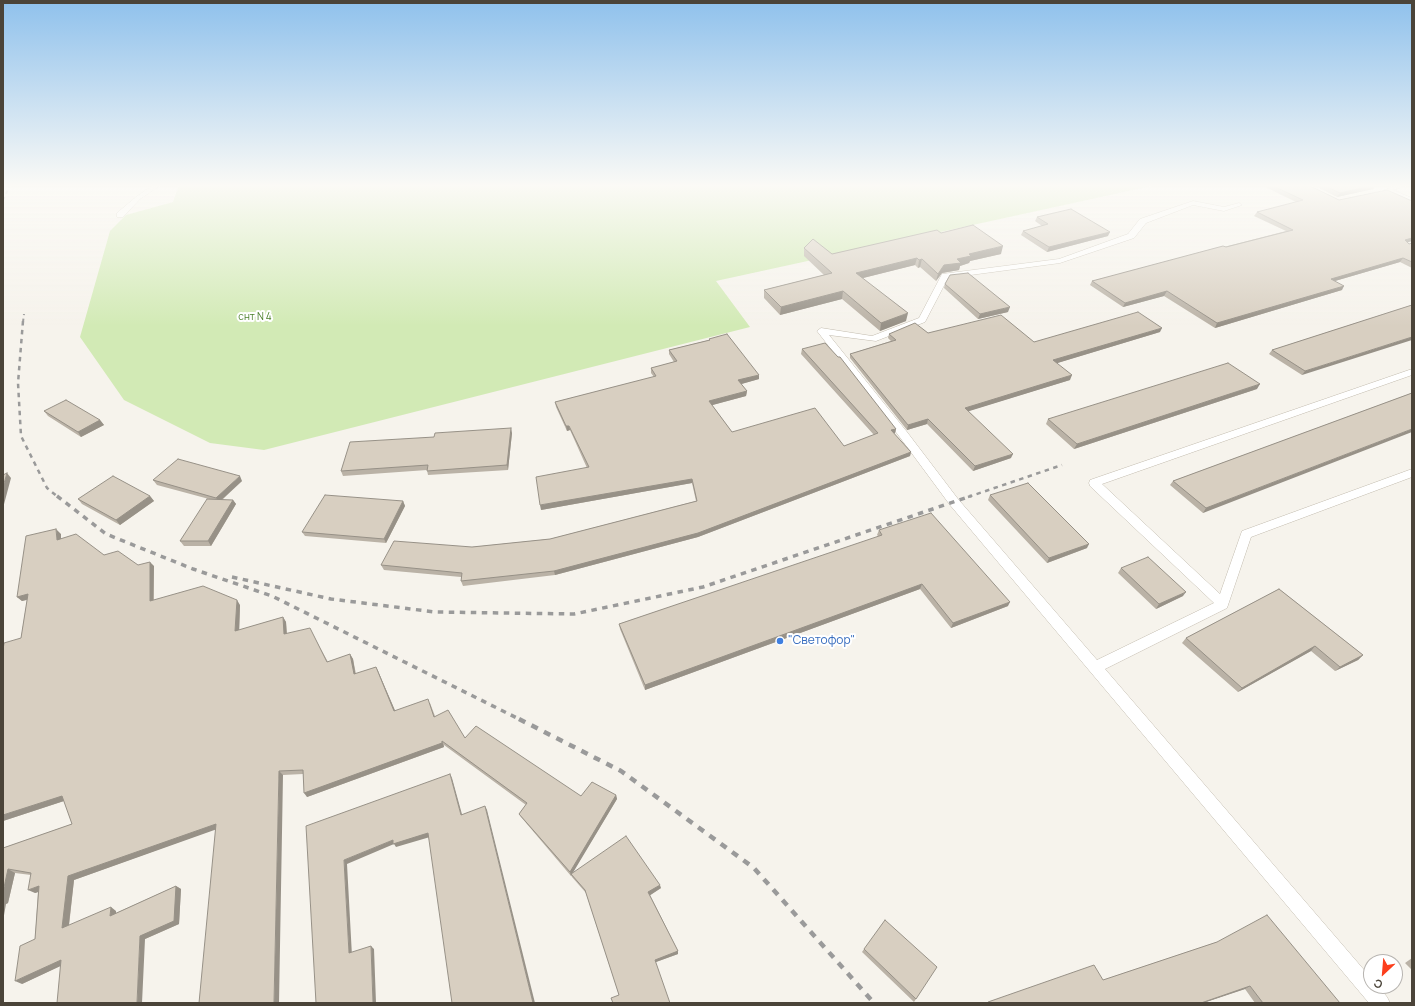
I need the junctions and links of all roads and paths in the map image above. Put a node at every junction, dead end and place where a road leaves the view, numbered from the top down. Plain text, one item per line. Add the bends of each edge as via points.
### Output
1 (1134, 232) edge
2 (1410, 375) edge
3 (1412, 473) edge
4 (1223, 604) junction
5 (1096, 667) junction
6 (1381, 1003) edge

1 - 5 lane via 1131,236 1060,261 945,276 922,320 873,339 821,331 954,502
2 - 4 lane via 1094,483
3 - 4 lane via 1246,534
4 - 5 lane
5 - 6 lane

